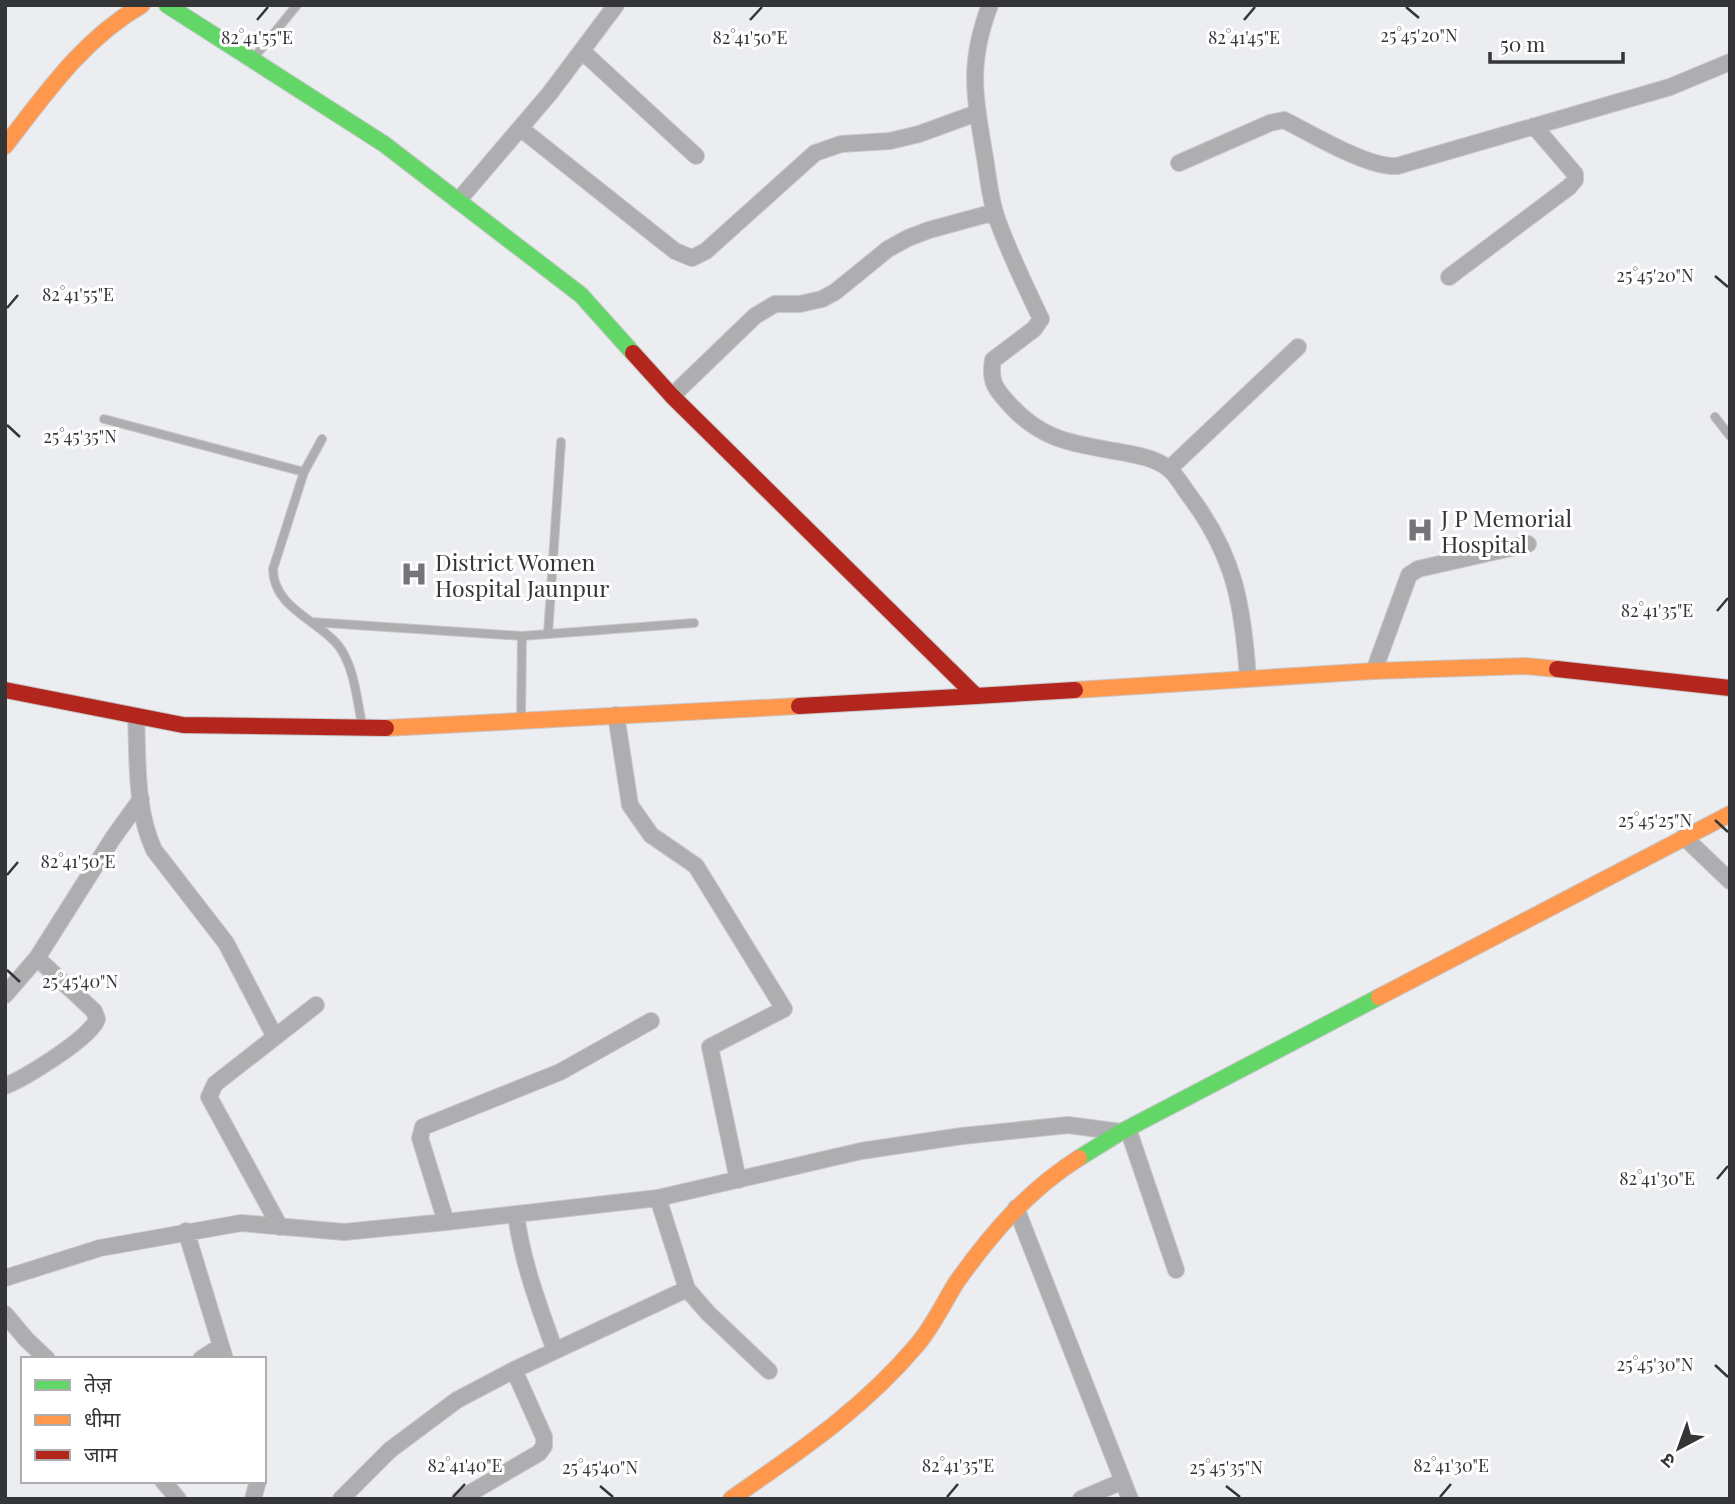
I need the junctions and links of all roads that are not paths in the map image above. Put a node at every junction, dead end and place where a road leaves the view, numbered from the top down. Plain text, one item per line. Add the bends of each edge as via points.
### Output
1 (142, 5) edge
2 (167, 5) edge
3 (297, 5) edge
4 (616, 5) edge
5 (990, 5) edge
6 (582, 51) junction
7 (253, 60) junction
8 (1730, 62) edge
9 (977, 113) junction
10 (1534, 126) junction
11 (520, 128) junction
12 (5, 146) edge
13 (696, 156) dead end
14 (1179, 163) dead end
15 (458, 201) junction
16 (995, 212) junction
17 (1449, 277) dead end
18 (1298, 347) dead end
19 (672, 396) junction
20 (1715, 417) dead end
21 (104, 419) dead end
22 (1730, 436) edge
23 (322, 439) dead end
24 (561, 442) dead end
25 (1169, 469) junction
26 (304, 472) junction
27 (1528, 544) dead end
28 (311, 622) junction
29 (694, 623) dead end
30 (548, 634) junction
31 (522, 636) junction
32 (1374, 671) junction
33 (1248, 679) junction
34 (1730, 688) edge
35 (5, 690) edge
36 (975, 696) junction
37 (616, 715) junction
38 (136, 716) junction
39 (521, 720) junction
40 (363, 729) junction
41 (141, 799) junction
42 (1730, 814) edge
43 (1684, 837) junction
44 (1730, 881) edge
45 (37, 958) junction
46 (5, 995) edge
47 (316, 1004) dead end
48 (651, 1021) dead end
49 (275, 1037) junction
50 (5, 1086) edge
51 (1124, 1131) junction
52 (738, 1180) junction
53 (657, 1198) junction
54 (1016, 1208) junction
55 (516, 1214) junction
56 (446, 1222) junction
57 (280, 1227) junction
58 (186, 1231) junction
59 (1176, 1270) dead end
60 (5, 1278) edge
61 (687, 1289) junction
62 (5, 1314) edge
63 (555, 1351) junction
64 (223, 1352) edge
65 (45, 1357) edge
66 (514, 1370) junction
67 (769, 1371) dead end
68 (1123, 1481) junction
69 (165, 1483) edge
70 (178, 1499) edge
71 (341, 1499) edge
72 (460, 1499) edge
73 (732, 1499) edge
74 (1081, 1499) edge
75 (1130, 1499) edge

1 - 12 street via 101,31
2 - 7 street
3 - 7 lane
4 - 6 street
5 - 9 street via 976,52
6 - 11 street
6 - 13 street
7 - 15 street via 384,144
8 - 10 street via 1691,79
9 - 11 street via 900,138 841,144 815,153 706,251 692,258 675,251
9 - 16 street
10 - 14 street via 1387,167 1290,123 1270,123
10 - 17 street via 1567,163 1575,180
11 - 15 street
15 - 19 street via 581,295
16 - 19 street via 908,238 822,299 775,304 755,316
16 - 25 street via 1041,319 993,360 990,374 997,392 1027,423 1048,436 1147,457
18 - 25 street
19 - 36 street
20 - 22 lane
21 - 26 lane
23 - 26 lane
24 - 30 lane
25 - 33 street via 1205,516 1236,583 1245,623
26 - 28 lane via 273,580 289,604
27 - 32 street via 1418,569 1409,575
28 - 31 lane
28 - 40 lane via 338,645 350,667
29 - 30 lane
30 - 31 lane
31 - 39 lane
32 - 33 street
32 - 34 street via 1525,666
33 - 36 street
35 - 38 street
36 - 37 street
37 - 39 street
37 - 52 street via 630,805 651,835 696,866 784,1009 710,1047
38 - 40 street via 183,724
38 - 41 street
39 - 40 street
41 - 45 street
41 - 49 street via 154,850 226,943
42 - 43 street
43 - 44 street
43 - 51 street
45 - 46 street
45 - 50 street via 97,1019 91,1031
47 - 49 street
48 - 56 street via 560,1072 423,1127 420,1138
49 - 57 street via 215,1084 209,1097
51 - 52 street via 1068,1125 962,1136 860,1151
51 - 54 street via 1063,1168
51 - 59 street
52 - 53 street
53 - 55 street
53 - 61 street
54 - 68 street
54 - 73 street via 985,1243 918,1344 870,1396
55 - 56 street
55 - 63 street via 520,1247
56 - 57 street via 344,1232
57 - 58 street via 242,1223
58 - 60 street via 100,1248
58 - 64 street
61 - 63 street
61 - 67 street
62 - 65 street
63 - 66 street
66 - 71 street via 457,1400 401,1441
66 - 72 street via 544,1446
68 - 74 street
68 - 75 street
69 - 70 street

